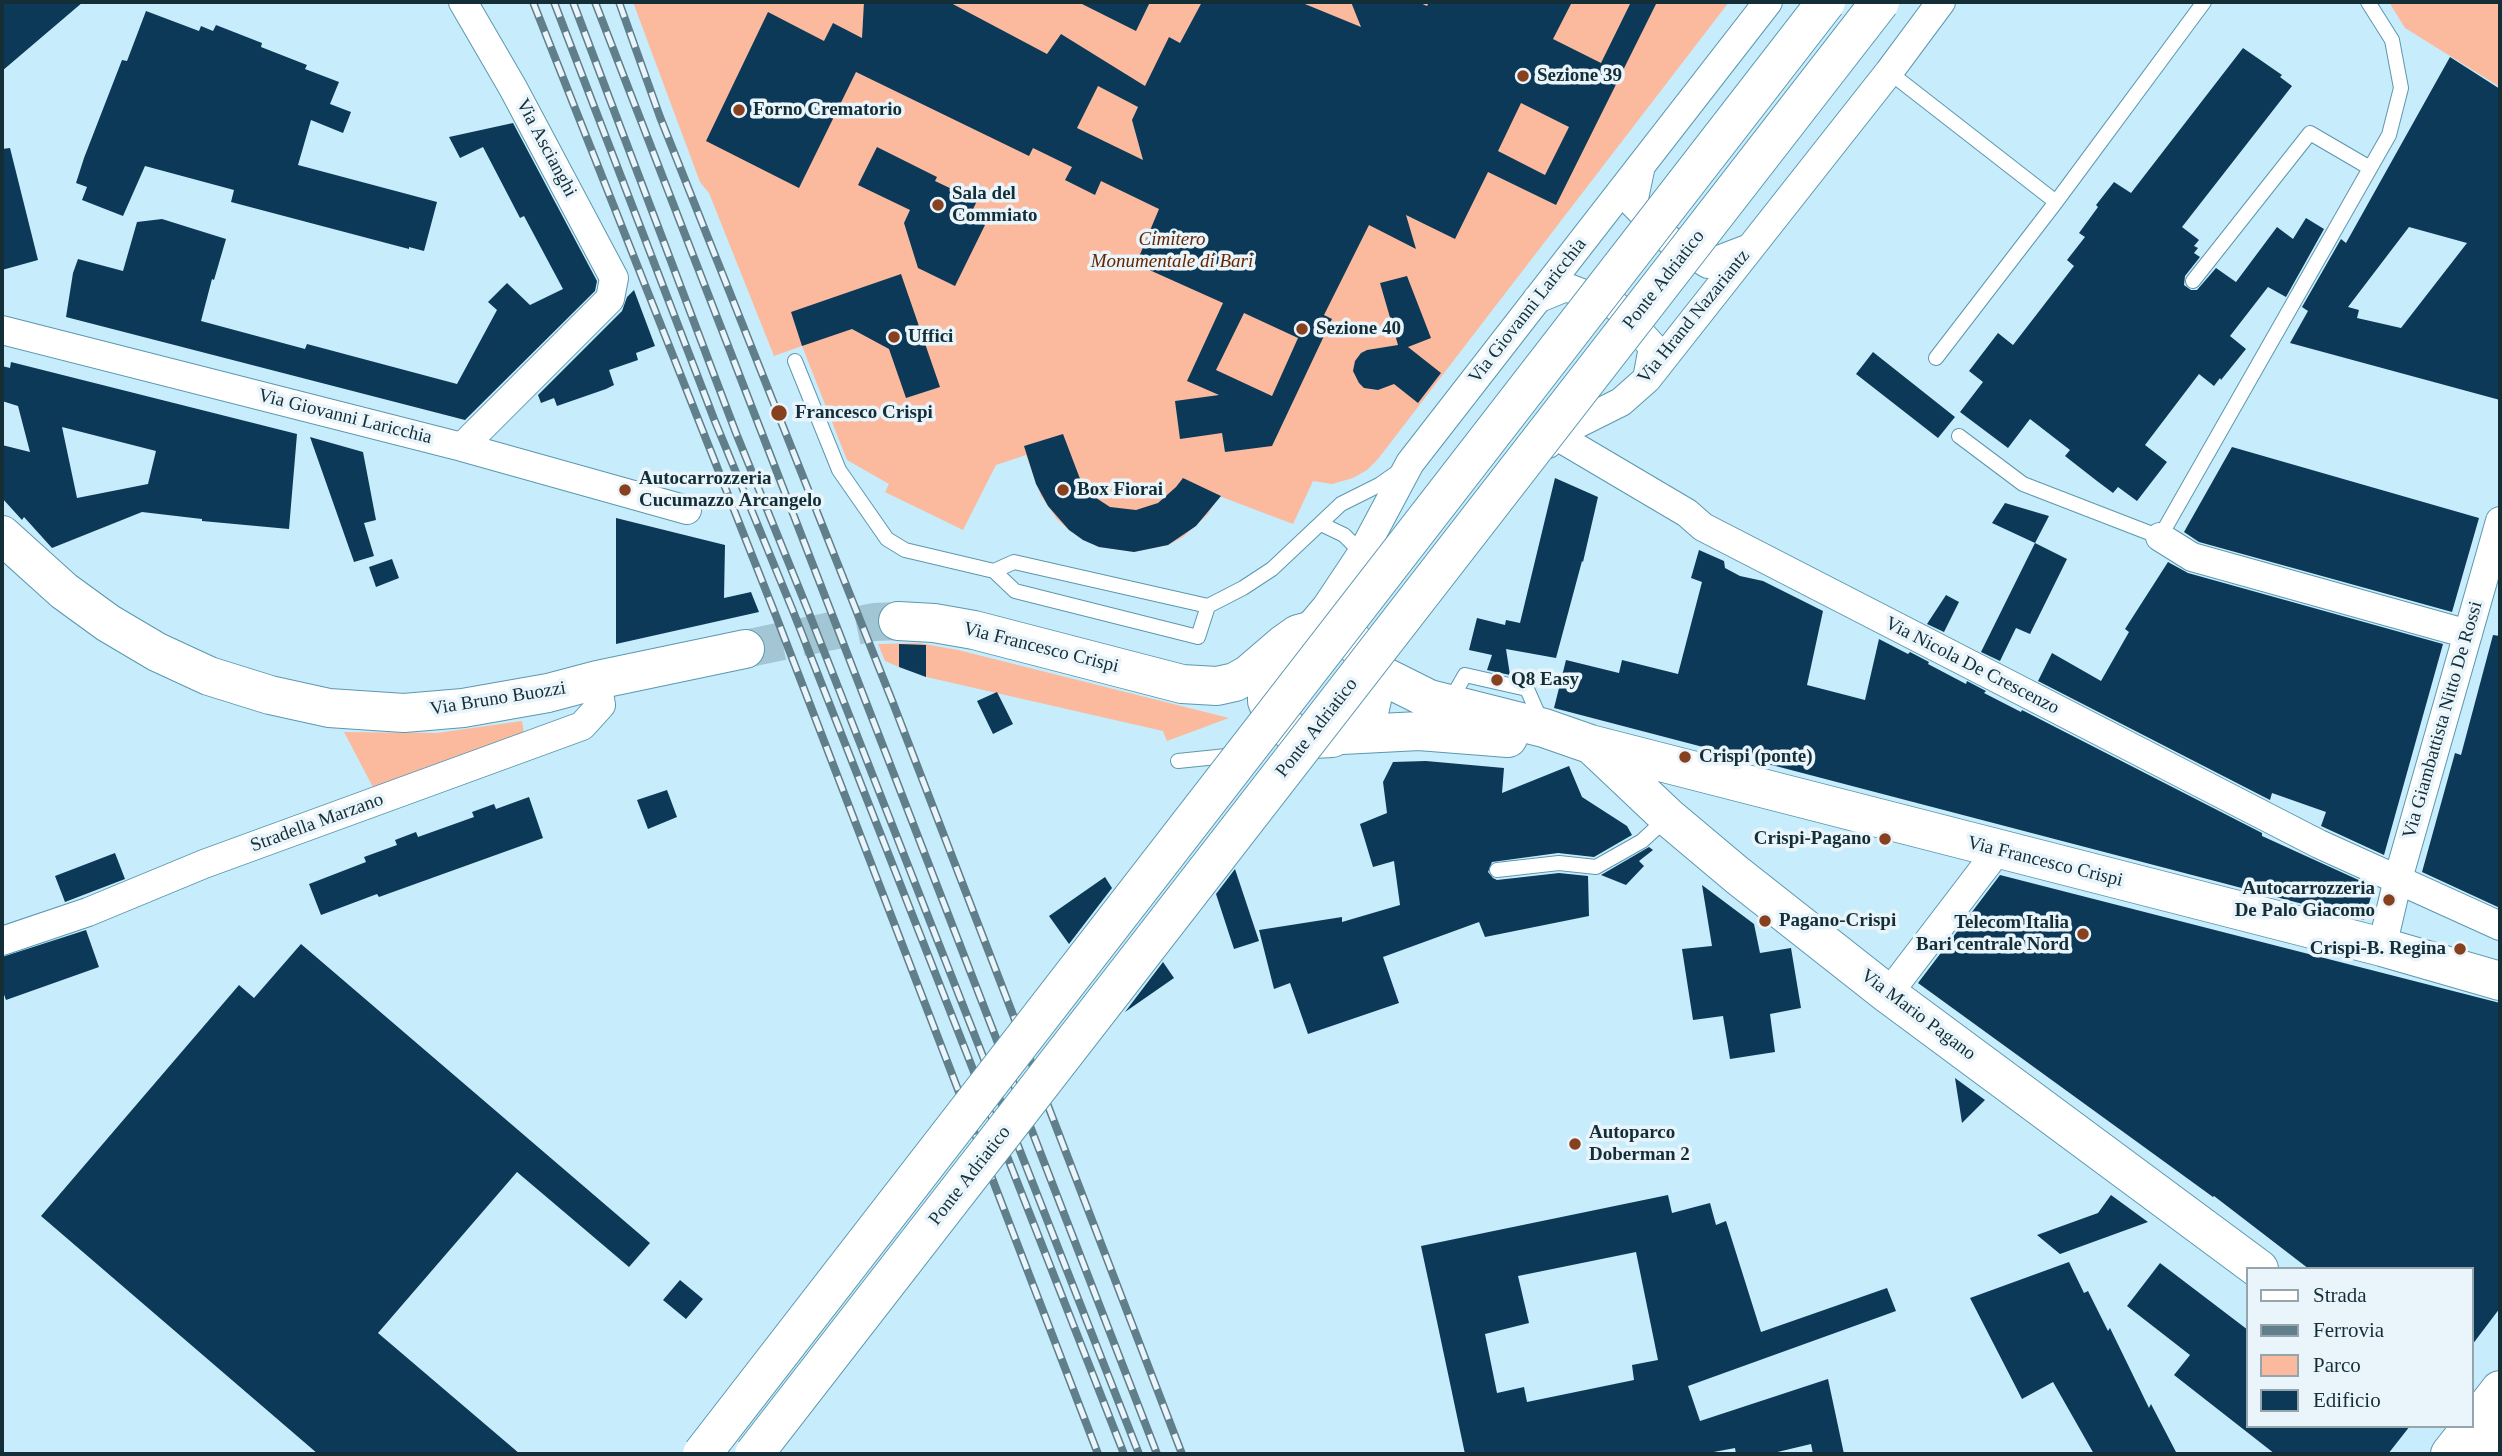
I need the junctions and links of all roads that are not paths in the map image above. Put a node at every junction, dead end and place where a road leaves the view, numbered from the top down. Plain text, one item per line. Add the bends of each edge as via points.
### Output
1 (463, 2) edge
2 (1768, 2) edge
3 (1826, 2) edge
4 (1880, 2) edge
5 (1941, 2) edge
6 (2204, 2) edge
7 (2368, 2) edge
8 (1889, 72) junction
9 (1642, 164) junction
10 (2370, 168) junction
11 (2056, 202) junction
12 (1749, 249) junction
13 (2193, 281) dead end
14 (1537, 299) junction
15 (2, 330) edge
16 (1936, 358) dead end
17 (795, 360) dead end
18 (1647, 379) junction
19 (1555, 435) junction
20 (1959, 436) dead end
21 (463, 447) junction
22 (1410, 463) junction
23 (687, 510) dead end
24 (2500, 521) edge
25 (1321, 524) junction
26 (2, 535) edge
27 (2160, 537) junction
28 (1362, 553) junction
29 (994, 570) junction
30 (1209, 606) junction
31 (898, 621) tunnel mouth
32 (2468, 634) junction
33 (1290, 643) junction
34 (745, 649) tunnel mouth
35 (1373, 671) junction
36 (597, 680) junction
37 (1182, 684) junction
38 (1280, 732) junction
39 (1342, 735) junction
40 (1590, 744) junction
41 (1178, 761) dead end
42 (1668, 817) junction
43 (1998, 850) junction
44 (1497, 870) dead end
45 (2398, 879) junction
46 (2500, 926) edge
47 (2, 941) edge
48 (2382, 947) junction
49 (2500, 981) edge
50 (1888, 994) junction
51 (2256, 1267) edge
52 (2500, 1390) edge
53 (2474, 1423) edge
54 (2470, 1428) edge
55 (2474, 1428) edge
56 (2500, 1447) edge
57 (702, 1454) edge
58 (754, 1454) edge
59 (2450, 1454) edge

1 - 21 street, Via Ascianghi via 614,278 610,299
2 - 9 street, Via Giovanni Laricchia
3 - 57 main road, bridge
4 - 58 main road, Ponte Adriatico, bridge
5 - 8 street, Via Hrand Nazariantz
6 - 11 lane
7 - 10 lane via 2392,40 2401,88 2389,135
8 - 11 lane
8 - 12 street, Via Hrand Nazariantz
9 - 12 street via 1633,203 1668,239 1708,264
9 - 14 street, Via Giovanni Laricchia
10 - 13 lane via 2310,133
10 - 27 lane
11 - 16 lane
12 - 18 street, Via Hrand Nazariantz
14 - 18 street via 1566,287 1616,306 1653,347
14 - 22 street, Via Giovanni Laricchia
15 - 21 street, Via Giovanni Laricchia
17 - 29 lane via 839,470 887,539 905,550
18 - 19 street, Via Hrand Nazariantz via 1621,402
19 - 35 street, Via Hrand Nazariantz
19 - 45 street, Via Nicola De Crescenzo via 1703,527 2319,845
20 - 27 lane via 2023,484
21 - 23 street, Via Giovanni Laricchia
22 - 25 lane via 1341,503
22 - 28 street, Via Giovanni Laricchia
24 - 32 street, Via Giambattista Nitto De Rossi
25 - 28 lane via 1343,535
25 - 30 lane via 1272,569
26 - 36 main road, Via Bruno Buozzi via 108,623 209,676 270,695 329,708 404,713 464,708
27 - 32 street via 2192,557
28 - 33 street, Via Giovanni Laricchia via 1326,607
29 - 30 lane via 1014,562
29 - 30 lane via 1015,591 1198,638
31 - 37 main road, Via Francesco Crispi via 974,630
32 - 45 street, Via Giambattista Nitto De Rossi
33 - 35 main road via 1328,631 1346,636 1365,654
33 - 37 main road via 1235,682
33 - 38 main road via 1265,680 1267,701
34 - 36 main road, Via Bruno Buozzi
35 - 39 main road via 1370,708 1357,726
35 - 40 main road, Via Francesco Crispi via 1429,699
36 - 47 street, Stradella Marzano via 601,705 582,726
37 - 38 main road
38 - 39 main road via 1313,739
38 - 41 lane via 1247,754
39 - 40 main road, Via Francesco Crispi via 1419,731
40 - 42 main road, Via Mario Pagano
40 - 43 main road, Via Francesco Crispi
42 - 44 lane via 1643,841 1596,867 1559,863
42 - 50 main road, Via Mario Pagano
43 - 48 main road, Via Francesco Crispi
43 - 50 street
45 - 46 street, Via Nicola De Crescenzo
45 - 48 street, Via Giambattista Nitto De Rossi
48 - 49 main road, Via Francesco Crispi
50 - 51 main road, Via Mario Pagano
52 - 53 main road
54 - 59 main road
55 - 56 main road

